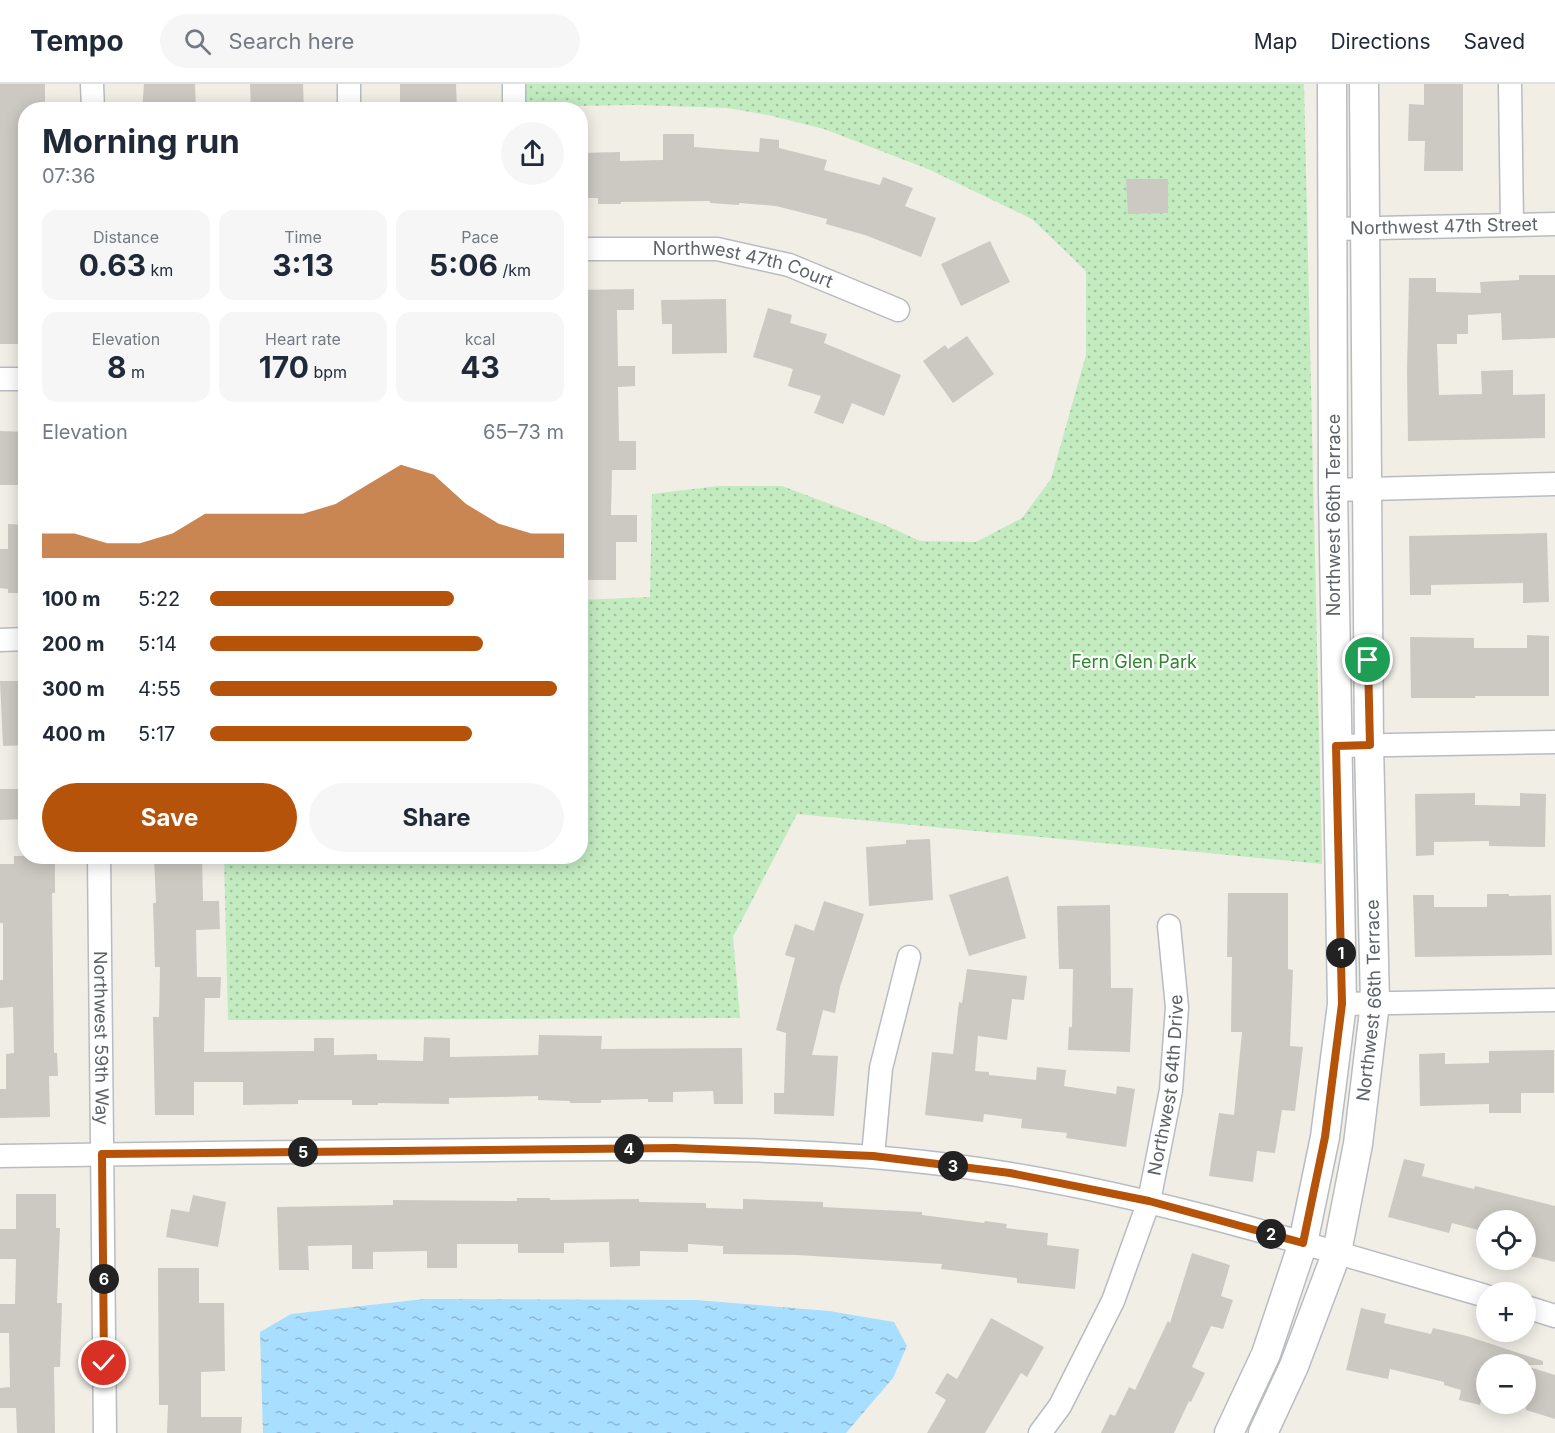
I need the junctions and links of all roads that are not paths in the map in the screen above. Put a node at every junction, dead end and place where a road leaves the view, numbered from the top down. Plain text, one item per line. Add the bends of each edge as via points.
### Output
1 (92, 84) edge
2 (349, 84) edge
3 (514, 84) edge
4 (1332, 84) edge
5 (1364, 84) edge
6 (1510, 84) edge
7 (93, 102) edge
8 (349, 102) edge
9 (514, 102) edge
10 (1512, 224) junction
11 (1555, 224) edge
12 (1333, 229) junction
13 (1364, 229) junction
14 (588, 249) edge
15 (898, 310) dead end
16 (0, 379) edge
17 (18, 379) edge
18 (1555, 484) edge
19 (1366, 489) junction
20 (1333, 490) junction
21 (18, 639) edge
22 (0, 640) edge
23 (1555, 742) edge
24 (1370, 745) junction
25 (1336, 746) junction
26 (99, 864) edge
27 (1169, 926) dead end
28 (909, 957) dead end
29 (1555, 1000) edge
30 (1342, 1004) junction
31 (1375, 1004) junction
32 (102, 1154) junction
33 (0, 1156) edge
34 (873, 1156) junction
35 (1149, 1201) junction
36 (1303, 1243) junction
37 (1337, 1252) junction
38 (1476, 1293) edge
39 (1536, 1310) edge
40 (1555, 1316) edge
41 (105, 1433) edge
42 (1040, 1433) edge
43 (1229, 1433) edge
44 (1263, 1433) edge

1 - 7 street
2 - 8 street
3 - 9 street
4 - 12 street, Northwest 66th Terrace
5 - 13 street, Northwest 66th Terrace
6 - 10 street
10 - 11 street, Northwest 47th Street
10 - 13 street, Northwest 47th Street
12 - 13 street, Northwest 47th Street
12 - 20 street, Northwest 66th Terrace
13 - 19 street, Northwest 66th Terrace
14 - 15 street, Northwest 47th Court via 717,249 789,265
16 - 17 street
18 - 19 street
19 - 20 street
19 - 24 street, Northwest 66th Terrace
20 - 25 street, Northwest 66th Terrace
21 - 22 street
23 - 24 street
24 - 25 street
24 - 31 street, Northwest 66th Terrace
25 - 30 street, Northwest 66th Terrace
26 - 32 street, Northwest 59th Way
27 - 35 street, Northwest 64th Drive via 1177,1007 1173,1066
28 - 34 street via 881,1068
29 - 31 street
30 - 31 street
30 - 36 street, Northwest 66th Terrace via 1325,1137
31 - 37 street, Northwest 66th Terrace via 1358,1144
32 - 33 street
32 - 34 street via 675,1148
32 - 41 street, Northwest 59th Way
34 - 35 street via 1010,1173
35 - 36 street
35 - 42 street, Northwest 64th Drive via 1113,1301 1060,1406
36 - 37 street
36 - 43 street, Northwest 66th Terrace via 1266,1354
37 - 38 street
37 - 44 street, Northwest 66th Terrace via 1294,1366
39 - 40 street

